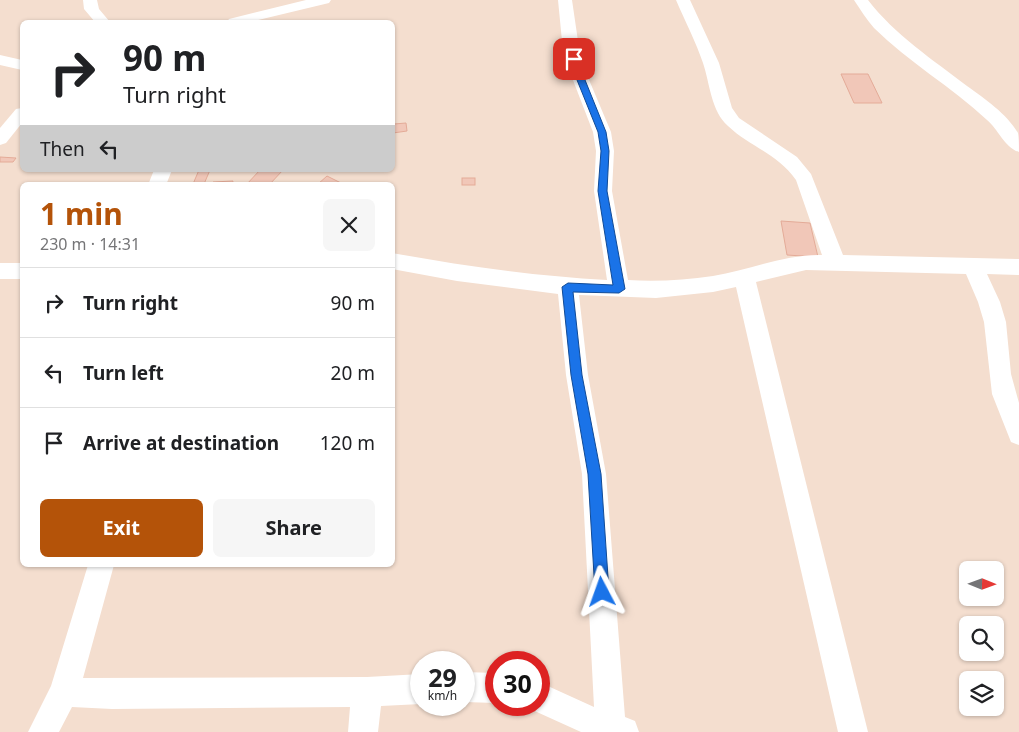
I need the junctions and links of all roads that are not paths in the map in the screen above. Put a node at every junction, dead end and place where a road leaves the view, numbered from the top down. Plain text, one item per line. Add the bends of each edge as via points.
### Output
1 (90, 0) edge
2 (324, 0) edge
3 (565, 0) edge
4 (683, 0) edge
5 (861, 0) edge
6 (101, 20) edge
7 (242, 20) edge
8 (0, 60) edge
9 (20, 65) edge
10 (20, 115) edge
11 (0, 139) edge
12 (1019, 146) edge
13 (395, 262) edge
14 (835, 262) junction
15 (973, 266) junction
16 (1019, 267) edge
17 (0, 271) edge
18 (20, 271) edge
19 (744, 276) junction
20 (568, 287) junction
21 (619, 289) junction
22 (1019, 434) edge
23 (100, 567) edge
24 (410, 690) edge
25 (64, 692) junction
26 (368, 692) junction
27 (550, 703) edge
28 (616, 731) edge
29 (42, 732) edge
30 (363, 732) edge
31 (853, 732) edge

1 - 6 street via 91,9
2 - 7 street
3 - 21 street via 570,41 579,75 602,132 605,151 602,191
4 - 14 street via 710,63 727,115 799,168
5 - 12 street via 893,37 977,101
8 - 9 street
10 - 11 street
13 - 20 street
14 - 15 street
14 - 19 street via 806,262
15 - 16 street
15 - 22 street via 995,322 1004,394
17 - 18 street
19 - 21 street via 688,287
19 - 31 street
20 - 21 street
20 - 28 street via 577,375 594,474
23 - 25 street
24 - 26 street
25 - 26 street
25 - 29 street
26 - 30 street
27 - 28 street

